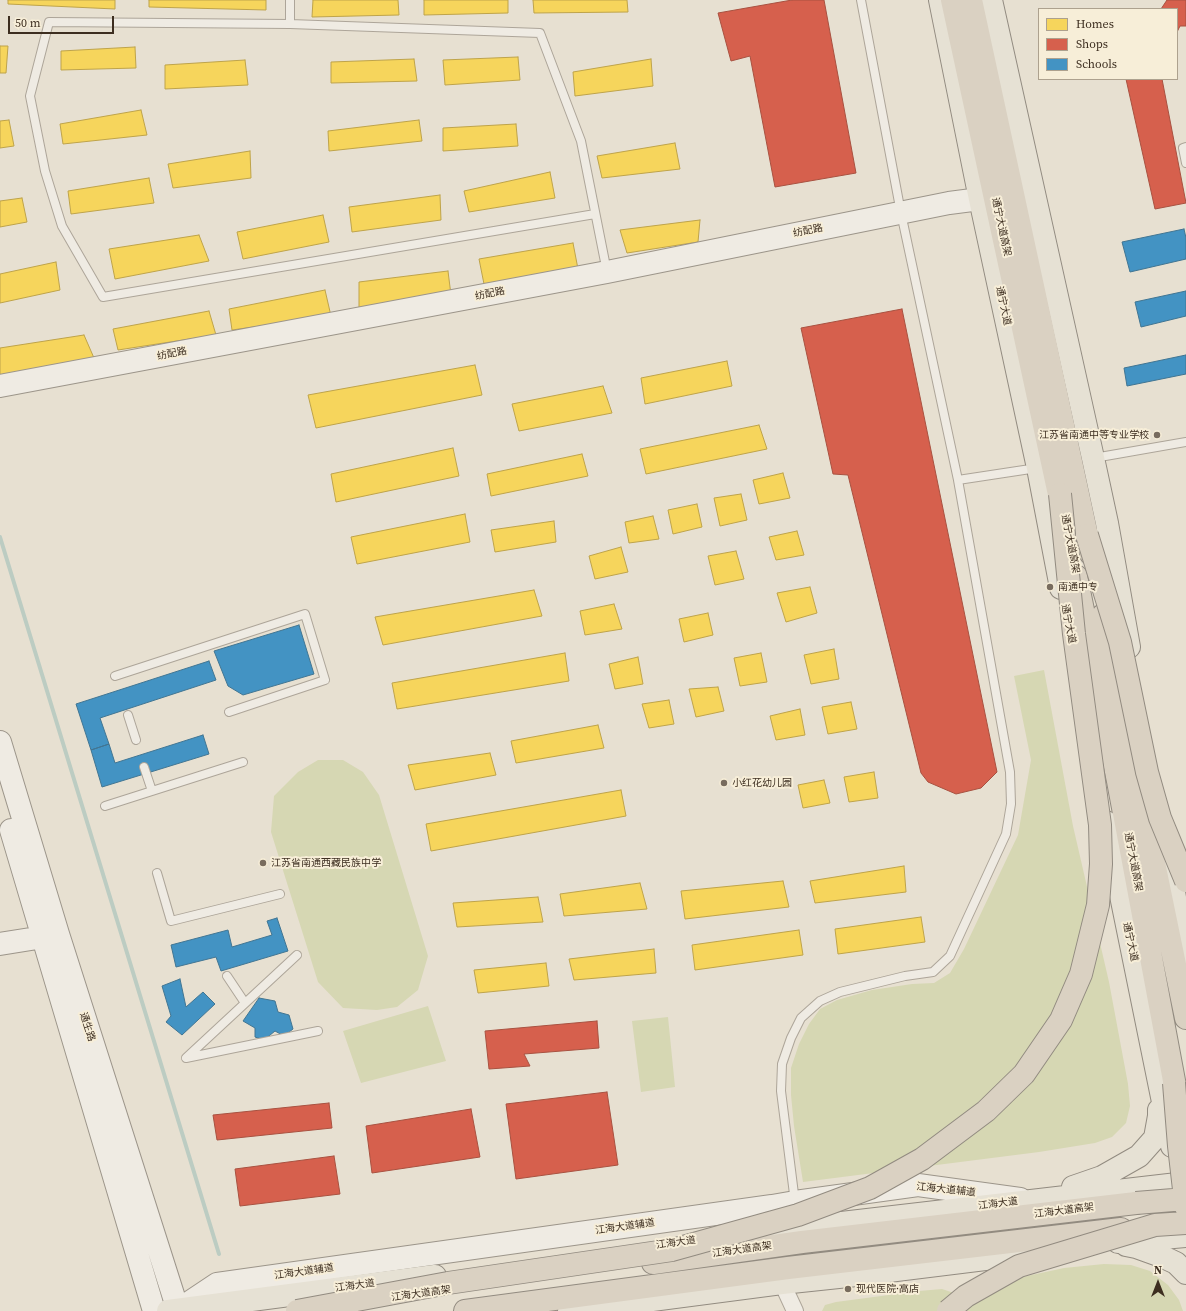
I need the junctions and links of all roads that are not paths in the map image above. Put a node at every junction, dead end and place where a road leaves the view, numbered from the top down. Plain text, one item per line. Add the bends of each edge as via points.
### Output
1 (290, 0) edge
2 (861, 0) edge
3 (940, 0) edge
4 (952, 0) edge
5 (971, 0) edge
6 (992, 0) edge
7 (290, 24) junction
8 (1186, 148) edge
9 (1186, 163) edge
10 (980, 199) junction
11 (901, 213) junction
12 (595, 214) junction
13 (607, 272) junction
14 (0, 386) edge
15 (1186, 442) edge
16 (1093, 458) junction
17 (1038, 468) junction
18 (958, 480) junction
19 (1060, 494) junction
20 (1087, 534) junction
21 (115, 676) dead end
22 (229, 712) dead end
23 (128, 715) dead end
24 (136, 740) dead end
25 (0, 742) edge
26 (243, 762) dead end
27 (144, 767) dead end
28 (152, 791) junction
29 (0, 794) edge
30 (105, 806) dead end
31 (1177, 861) edge
32 (157, 873) dead end
33 (1186, 881) edge
34 (280, 894) dead end
35 (50, 936) junction
36 (0, 944) edge
37 (297, 955) dead end
38 (1186, 959) edge
39 (227, 976) dead end
40 (245, 1003) junction
41 (1186, 1018) edge
42 (318, 1032) dead end
43 (1166, 1079) junction
44 (1186, 1137) edge
45 (1183, 1189) edge
46 (1032, 1200) junction
47 (795, 1202) junction
48 (1186, 1207) edge
49 (1186, 1224) edge
50 (1155, 1225) junction
51 (1186, 1236) edge
52 (1111, 1243) junction
53 (1186, 1273) edge
54 (782, 1283) junction
55 (154, 1311) edge
56 (173, 1311) edge
57 (298, 1311) edge
58 (465, 1311) edge
59 (569, 1311) edge
60 (795, 1311) edge
61 (948, 1311) edge

1 - 7 lane
2 - 11 lane
3 - 10 main road, 通宁大道
4 - 19 highway, 通宁大道高架
5 - 20 highway, 通宁大道高架
6 - 16 main road
7 - 12 lane via 540,33 581,141
7 - 12 lane via 49,22 30,96 45,171 62,226 103,297
8 - 9 lane via 1183,148
10 - 11 street, 纺配路
10 - 17 main road, 通宁大道
11 - 13 street, 纺配路
11 - 18 lane
12 - 13 lane
13 - 14 street, 纺配路
15 - 16 lane
16 - 31 main road
17 - 18 lane
17 - 43 main road, 通宁大道 via 1116,875
18 - 47 lane via 1010,772 1010,804 1006,834 950,956 933,972 840,992 820,1001 801,1018 782,1064 781,1091
19 - 43 highway, 通宁大道高架, bridge via 1116,774
19 - 57 highway, bridge via 1074,634 1100,825 1101,864 1098,905 1081,974 1061,1020 1024,1074 986,1111 922,1159 870,1188 798,1215 672,1250 448,1283
20 - 33 highway, bridge via 1120,642 1147,772 1160,818
20 - 41 highway, 通宁大道高架, bridge
21 - 22 lane via 305,614 325,680
23 - 24 lane
25 - 35 street, 通生路
26 - 28 lane
27 - 28 lane
28 - 30 lane
29 - 35 street, 通生路
31 - 38 main road
32 - 34 lane via 171,921
35 - 36 street
35 - 55 street, 通生路
35 - 56 street, 通生路
37 - 40 lane
39 - 40 lane
40 - 42 lane via 186,1058
43 - 44 highway, 通宁大道高架, bridge
43 - 45 main road, 通宁大道
43 - 46 main road via 1155,1138 1139,1156 1102,1177
43 - 48 highway, bridge via 1179,1146
45 - 46 main road, 江海大道
45 - 49 main road, 通宁大道
45 - 57 highway, 江海大道高架, bridge via 1136,1203 802,1242
46 - 47 street, 江海大道辅道 via 918,1185
46 - 56 main road, 江海大道 via 798,1227
47 - 56 street, 江海大道辅道 via 217,1284
49 - 50 highway, bridge
50 - 58 highway, bridge via 796,1267
50 - 61 highway, bridge via 1019,1266 966,1296
51 - 52 main road
52 - 53 main road via 1136,1247 1161,1256
52 - 54 main road
54 - 59 main road
54 - 60 street

